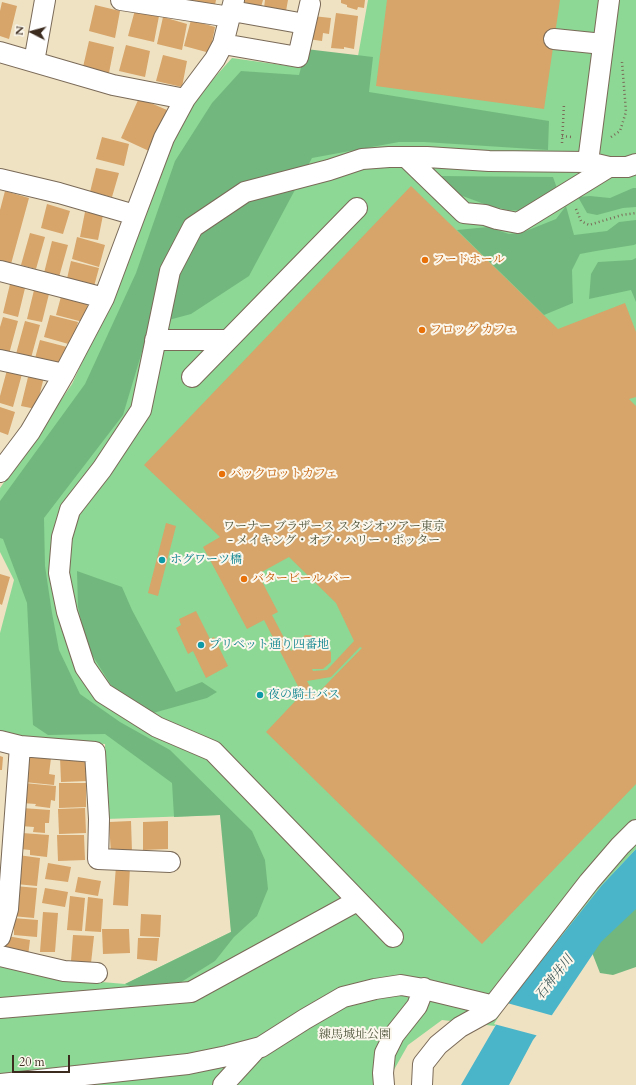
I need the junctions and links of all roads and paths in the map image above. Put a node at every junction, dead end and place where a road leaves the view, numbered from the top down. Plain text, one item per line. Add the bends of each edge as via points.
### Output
1 (45, 0) edge
2 (121, 0) edge
3 (609, 0) edge
4 (310, 4) dead end
5 (232, 9) edge
6 (305, 24) junction
7 (554, 39) dead end
8 (223, 44) junction
9 (603, 44) junction
10 (0, 52) edge
11 (34, 62) junction
12 (185, 99) junction
13 (406, 157) junction
14 (588, 162) junction
15 (636, 164) edge
16 (609, 167) junction
17 (0, 179) edge
18 (357, 208) dead end
19 (576, 208) dead end
20 (636, 213) edge
21 (135, 215) junction
22 (0, 271) edge
23 (104, 298) junction
24 (155, 340) junction
25 (228, 340) junction
26 (0, 360) edge
27 (64, 374) junction
28 (192, 377) dead end
29 (1, 468) edge
30 (0, 741) edge
31 (20, 746) junction
32 (636, 830) edge
33 (170, 862) dead end
34 (357, 901) junction
35 (0, 937) edge
36 (393, 937) dead end
37 (0, 956) edge
38 (97, 973) dead end
39 (424, 988) junction
40 (486, 1004) dead end
41 (0, 1008) edge
42 (257, 1048) junction
43 (0, 1084) edge
44 (24, 1084) edge
45 (223, 1085) edge
46 (384, 1085) edge
47 (422, 1085) edge

1 - 11 street
2 - 5 street
3 - 9 street
4 - 6 street
5 - 6 street
5 - 8 street
6 - 8 street via 298,57
7 - 9 street
8 - 12 street
9 - 14 street
10 - 11 street
11 - 12 street via 113,85
12 - 21 street via 164,138
13 - 14 street
13 - 16 street via 464,213 518,223
13 - 24 street via 362,159 245,192 193,227 170,271
14 - 16 street
15 - 16 street
17 - 21 street
18 - 25 street
19 - 20 path via 581,221 589,225
21 - 23 street
22 - 23 street
23 - 27 street
24 - 25 street
24 - 34 street via 141,410 102,469 70,510 62,537 59,573 67,612 85,667 103,693 157,727 213,751
25 - 28 street
26 - 27 street
27 - 29 street via 30,432
30 - 31 street
31 - 33 street via 95,752 99,819 98,859
31 - 35 street via 8,909
32 - 47 street via 589,882 489,1011 460,1027 438,1045 423,1064
34 - 36 street
34 - 41 street via 191,992
37 - 38 street via 64,971
39 - 40 street
39 - 42 street via 401,985 343,997
39 - 46 street via 417,1006 394,1035 385,1053
42 - 44 street via 188,1064
42 - 45 street
43 - 44 street

